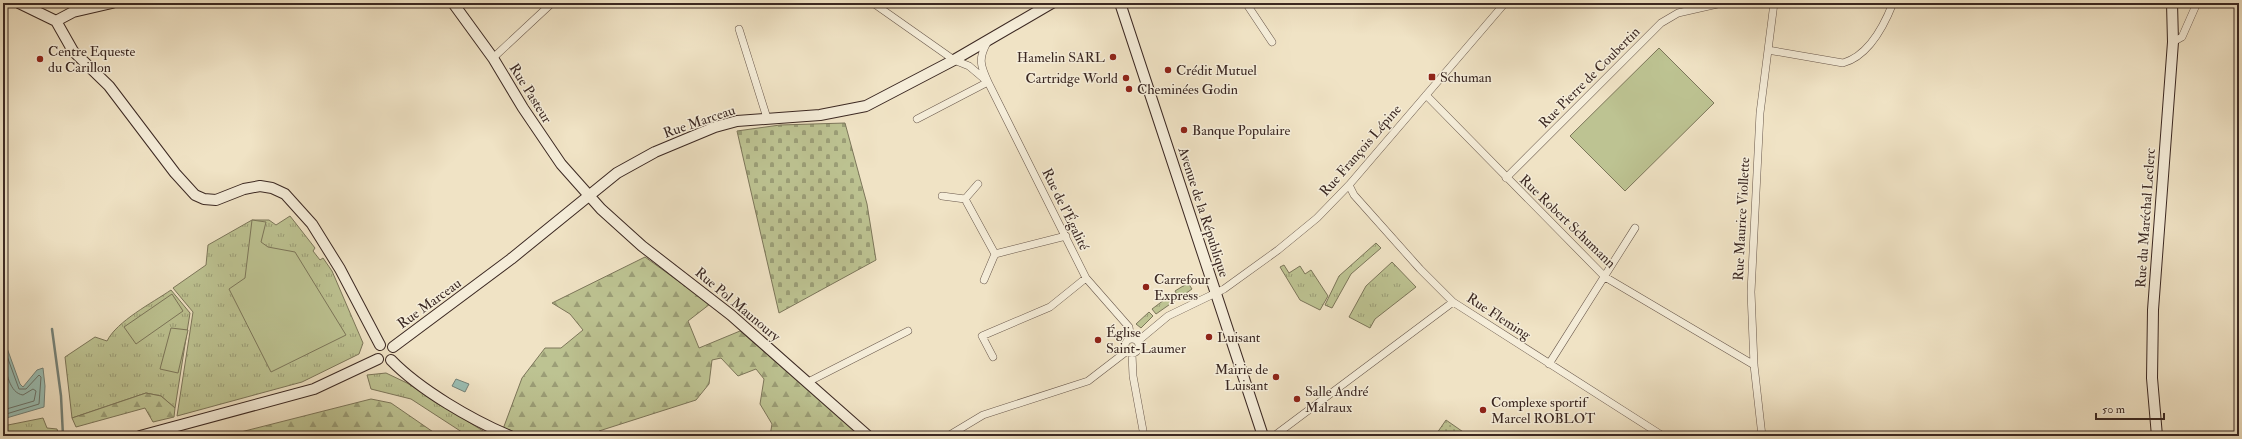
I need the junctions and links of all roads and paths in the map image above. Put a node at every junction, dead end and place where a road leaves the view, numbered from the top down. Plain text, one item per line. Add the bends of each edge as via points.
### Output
1 (19, 3) edge
2 (112, 3) edge
3 (452, 3) edge
4 (552, 3) edge
5 (873, 3) edge
6 (1052, 3) edge
7 (1120, 3) edge
8 (1246, 3) edge
9 (1505, 3) edge
10 (1722, 3) edge
11 (1774, 3) edge
12 (1893, 3) edge
13 (2172, 3) edge
14 (2197, 3) edge
15 (56, 21) junction
16 (739, 29) dead end
17 (988, 40) junction
18 (1272, 42) dead end
19 (2173, 42) junction
20 (1768, 50) junction
21 (493, 58) junction
22 (954, 60) junction
23 (988, 82) junction
24 (1426, 95) junction
25 (767, 118) junction
26 (917, 119) dead end
27 (1506, 178) junction
28 (978, 184) dead end
29 (1349, 185) junction
30 (588, 196) junction
31 (942, 196) dead end
32 (965, 199) junction
33 (1635, 228) dead end
34 (1066, 236) junction
35 (995, 254) junction
36 (1605, 277) junction
37 (1086, 278) junction
38 (984, 280) dead end
39 (1216, 293) junction
40 (1453, 302) junction
41 (908, 331) dead end
42 (1135, 340) junction
43 (380, 345) junction
44 (393, 347) junction
45 (1130, 352) junction
46 (993, 358) dead end
47 (378, 359) junction
48 (391, 360) junction
49 (1549, 364) junction
50 (1754, 365) junction
51 (808, 382) junction
52 (140, 436) edge
53 (510, 436) edge
54 (868, 436) edge
55 (948, 436) edge
56 (1144, 436) edge
57 (1263, 436) edge
58 (1274, 436) edge
59 (1663, 436) edge
60 (1762, 436) edge
61 (2157, 436) edge

1 - 15 street
2 - 15 street via 73,12
3 - 21 street, Rue Pasteur
4 - 21 street
5 - 22 street, Rue de l'Égalité
6 - 17 street, Rue Marceau
7 - 39 street, Avenue de la République
8 - 18 street
9 - 24 street, Rue François Lépine
10 - 27 street, Rue Pierre de Coubertin via 1678,13 1661,23
11 - 20 street, Rue Maurice Viollette
12 - 20 street via 1874,39 1852,60 1843,63
13 - 19 street, Rue du Maréchal Leclerc
14 - 19 street via 2182,37
15 - 43 street via 73,51 109,86 175,173 196,195 216,200 260,186 285,194 312,224 340,269
16 - 25 street
17 - 22 street, Rue Marceau
17 - 23 street, Rue de l'Égalité via 981,53 982,69
19 - 61 street, Rue du Maréchal Leclerc via 2153,310 2152,378
20 - 50 street, Rue Maurice Viollette via 1760,113 1751,292
21 - 30 street, Rue Pasteur via 561,164
22 - 23 street, Rue de l'Égalité via 969,66
22 - 25 street, Rue Marceau via 866,106 820,115
23 - 26 street
23 - 34 street, Rue de l'Égalité
24 - 27 street, Rue Robert Schumann
24 - 29 street, Rue François Lépine
25 - 30 street, Rue Marceau via 737,121 715,127 655,152 616,173
27 - 36 street, Rue Robert Schumann
28 - 32 street
29 - 39 street, Rue François Lépine via 1317,218 1278,250
29 - 40 street, Rue Fleming via 1420,269
30 - 44 street, Rue Marceau via 511,259
30 - 51 street, Rue Pol Maunoury via 642,246 731,315
31 - 32 street
32 - 35 street
33 - 36 street
34 - 35 street
34 - 37 street, Rue de l'Égalité
35 - 38 street
36 - 49 street
36 - 50 street, Rue Robert Schumann
37 - 42 street, Rue de l'Égalité via 1129,327
37 - 46 street via 1050,307 982,336
39 - 42 street, Rue François Lépine via 1168,316
39 - 57 street, Avenue de la République
40 - 49 street, Rue Fleming
40 - 58 street via 1379,360
41 - 51 street
42 - 45 street via 1139,349
42 - 45 street via 1125,345
43 - 44 street via 386,343
43 - 47 street via 376,353
44 - 48 street via 394,356
45 - 55 street via 1088,381 983,415
45 - 56 street
47 - 48 street via 386,362
47 - 52 street via 314,389
48 - 53 street via 437,396
49 - 59 street, Rue Fleming
50 - 60 street, Rue Maurice Viollette
51 - 54 street, Rue Pol Maunoury

